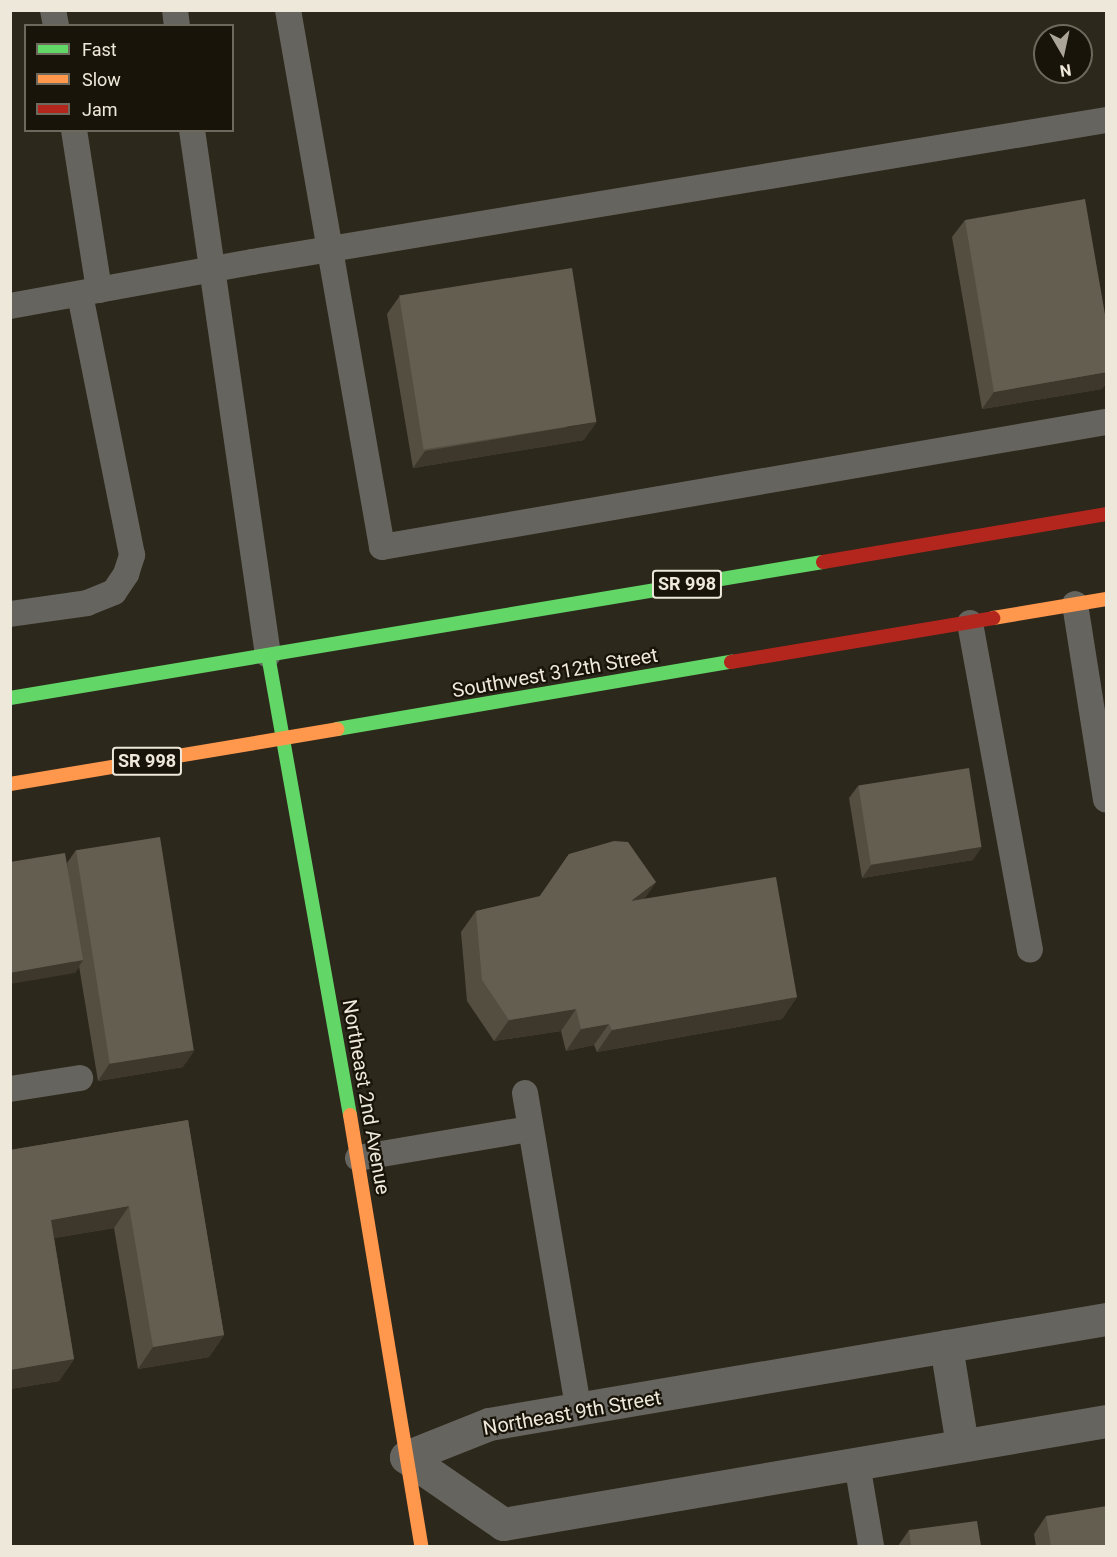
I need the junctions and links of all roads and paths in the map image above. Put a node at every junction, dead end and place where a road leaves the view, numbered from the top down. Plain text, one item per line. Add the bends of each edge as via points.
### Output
1 (288, 10) edge
2 (1107, 120) edge
3 (74, 132) edge
4 (192, 132) edge
5 (330, 249) junction
6 (212, 270) junction
7 (89, 292) junction
8 (10, 306) edge
9 (1107, 422) edge
10 (1107, 514) edge
11 (1107, 599) edge
12 (1075, 604) junction
13 (10, 614) edge
14 (970, 623) junction
15 (268, 655) junction
16 (10, 698) edge
17 (283, 738) junction
18 (10, 784) edge
19 (1107, 800) edge
20 (1030, 950) dead end
21 (80, 1078) dead end
22 (10, 1089) edge
23 (525, 1093) dead end
24 (530, 1129) junction
25 (358, 1158) junction
26 (1107, 1319) edge
27 (946, 1346) junction
28 (579, 1411) junction
29 (1107, 1421) edge
30 (962, 1445) junction
31 (406, 1457) junction
32 (857, 1464) junction
33 (420, 1546) edge
34 (871, 1546) edge

1 - 5 lane
2 - 5 lane
3 - 7 lane
4 - 6 lane
5 - 6 lane
5 - 9 lane via 382,547
6 - 7 lane
6 - 15 lane
7 - 8 lane
7 - 13 lane via 132,555 114,592 87,603
10 - 15 main road, SR 998
11 - 12 main road, Southwest 312th Street / SR 998
12 - 14 main road, Southwest 312th Street / SR 998
12 - 19 lane
14 - 17 main road, Southwest 312th Street / SR 998
14 - 20 lane
15 - 16 main road, SR 998
15 - 17 main road, Northeast 2nd Avenue
17 - 18 main road, Southwest 312th Street / SR 998
17 - 25 main road, Northeast 2nd Avenue
21 - 22 lane
23 - 24 lane
24 - 25 lane
24 - 28 lane
25 - 31 main road, Northeast 2nd Avenue
26 - 27 street, Northeast 9th Street
27 - 28 street, Northeast 9th Street
27 - 30 street
28 - 31 street, Northeast 9th Street via 489,1424
29 - 30 street
30 - 32 street
31 - 32 street via 503,1524
31 - 33 main road, Northeast 2nd Avenue
32 - 34 lane

